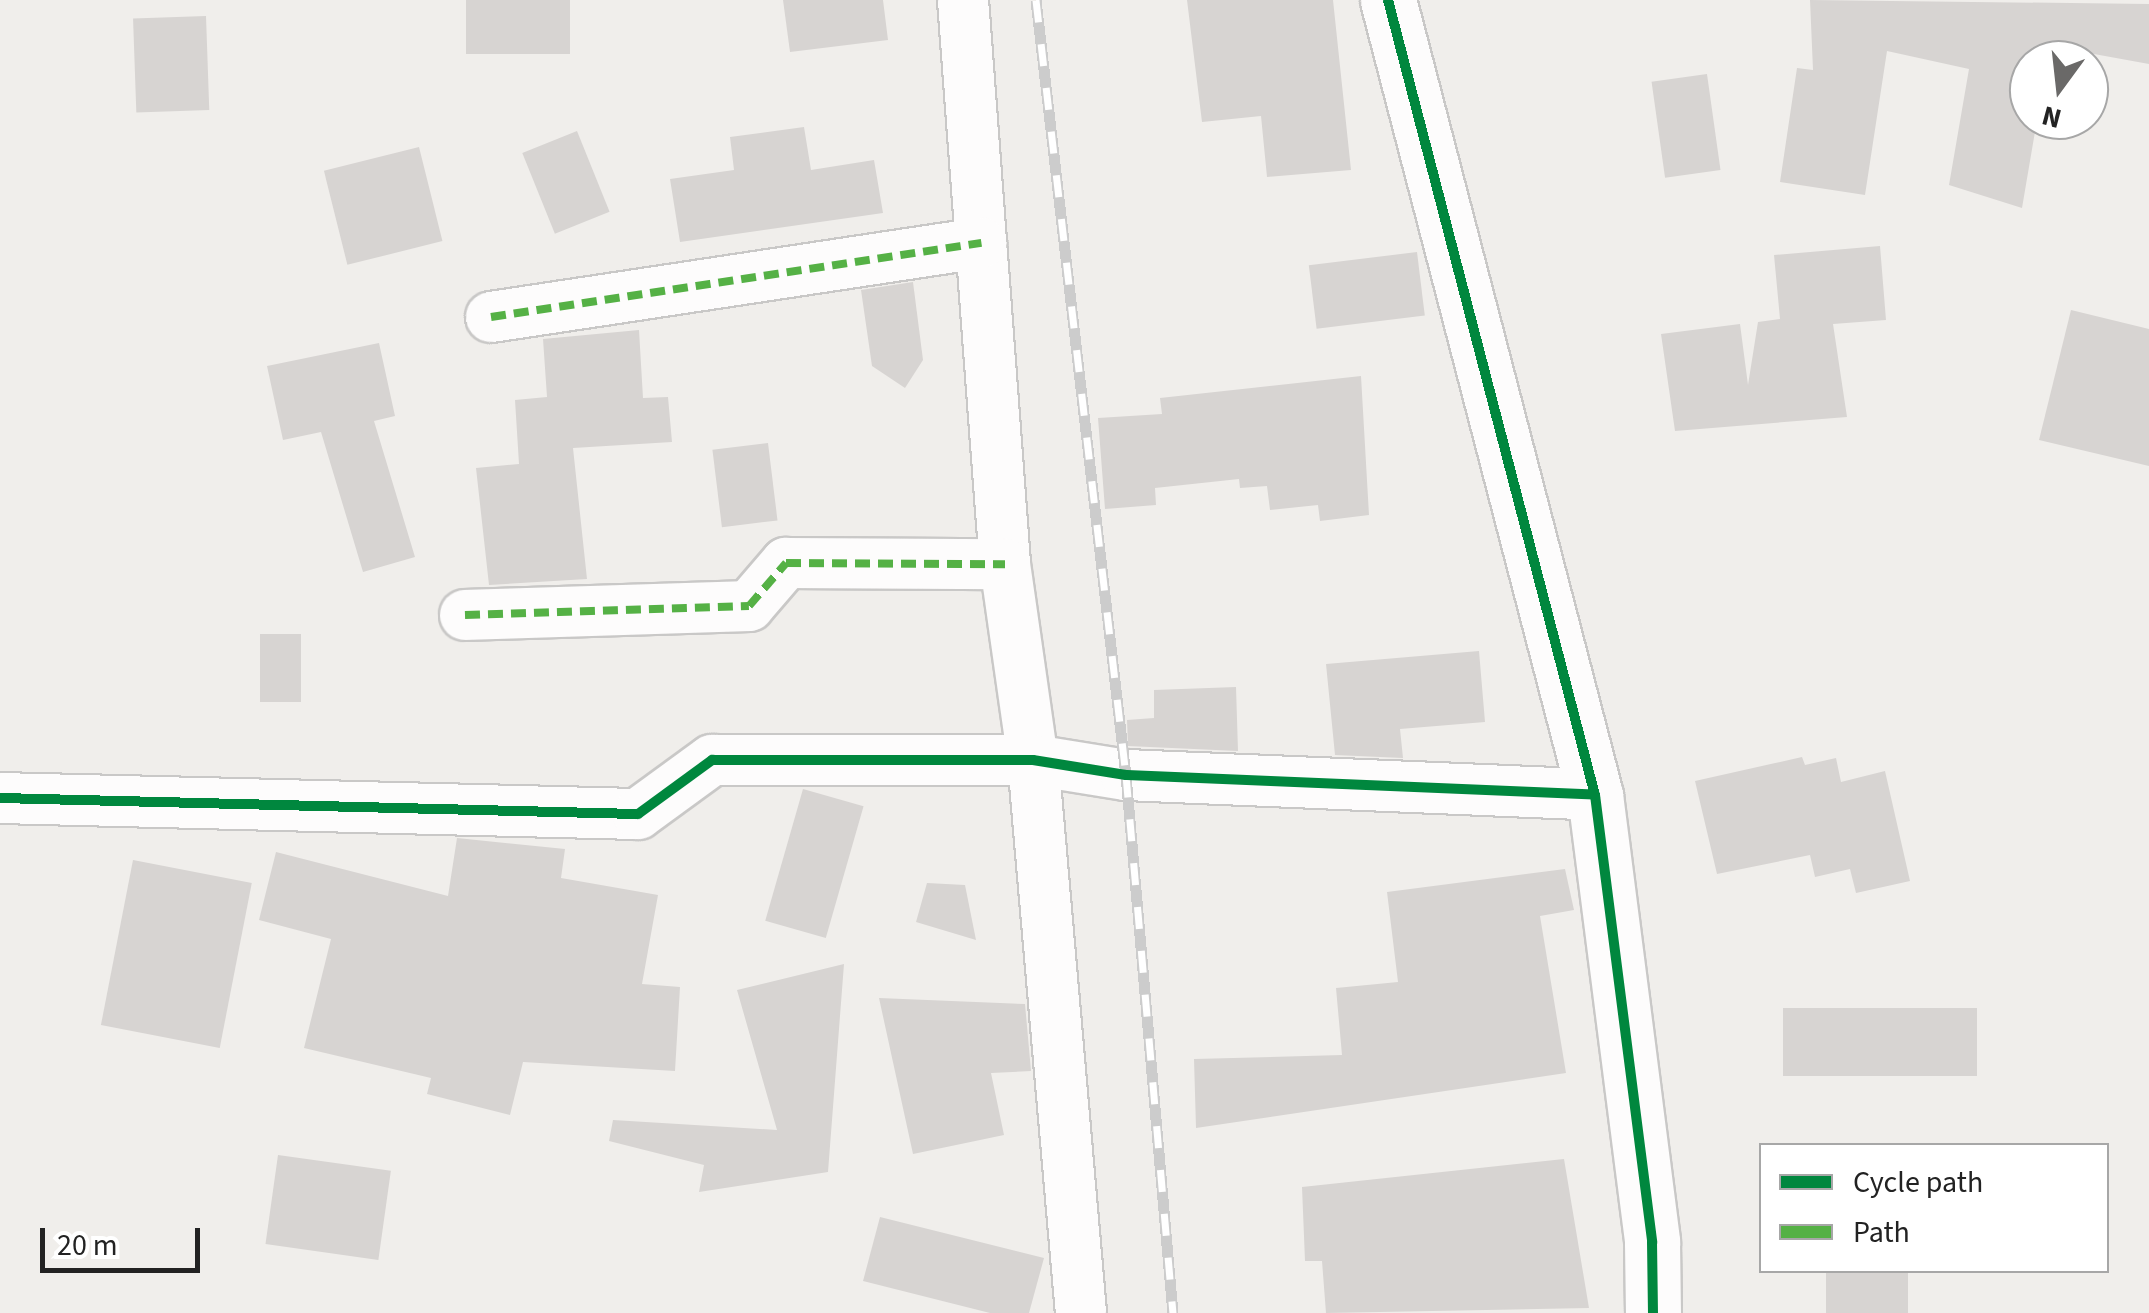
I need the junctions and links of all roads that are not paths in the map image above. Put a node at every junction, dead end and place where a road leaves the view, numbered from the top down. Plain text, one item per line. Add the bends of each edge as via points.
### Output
1 (963, 0) edge
2 (1388, 0) edge
3 (980, 243) junction
4 (491, 317) dead end
5 (1005, 564) junction
6 (465, 614) dead end
7 (1033, 760) junction
8 (1595, 794) junction
9 (0, 798) edge
10 (1080, 1313) edge
11 (1653, 1313) edge

1 - 3 street
2 - 8 street
3 - 4 street
3 - 5 street
5 - 6 street via 786,563 748,606
5 - 7 street
7 - 8 street via 1126,775
7 - 9 street via 712,760 638,814
7 - 10 street
8 - 11 street

